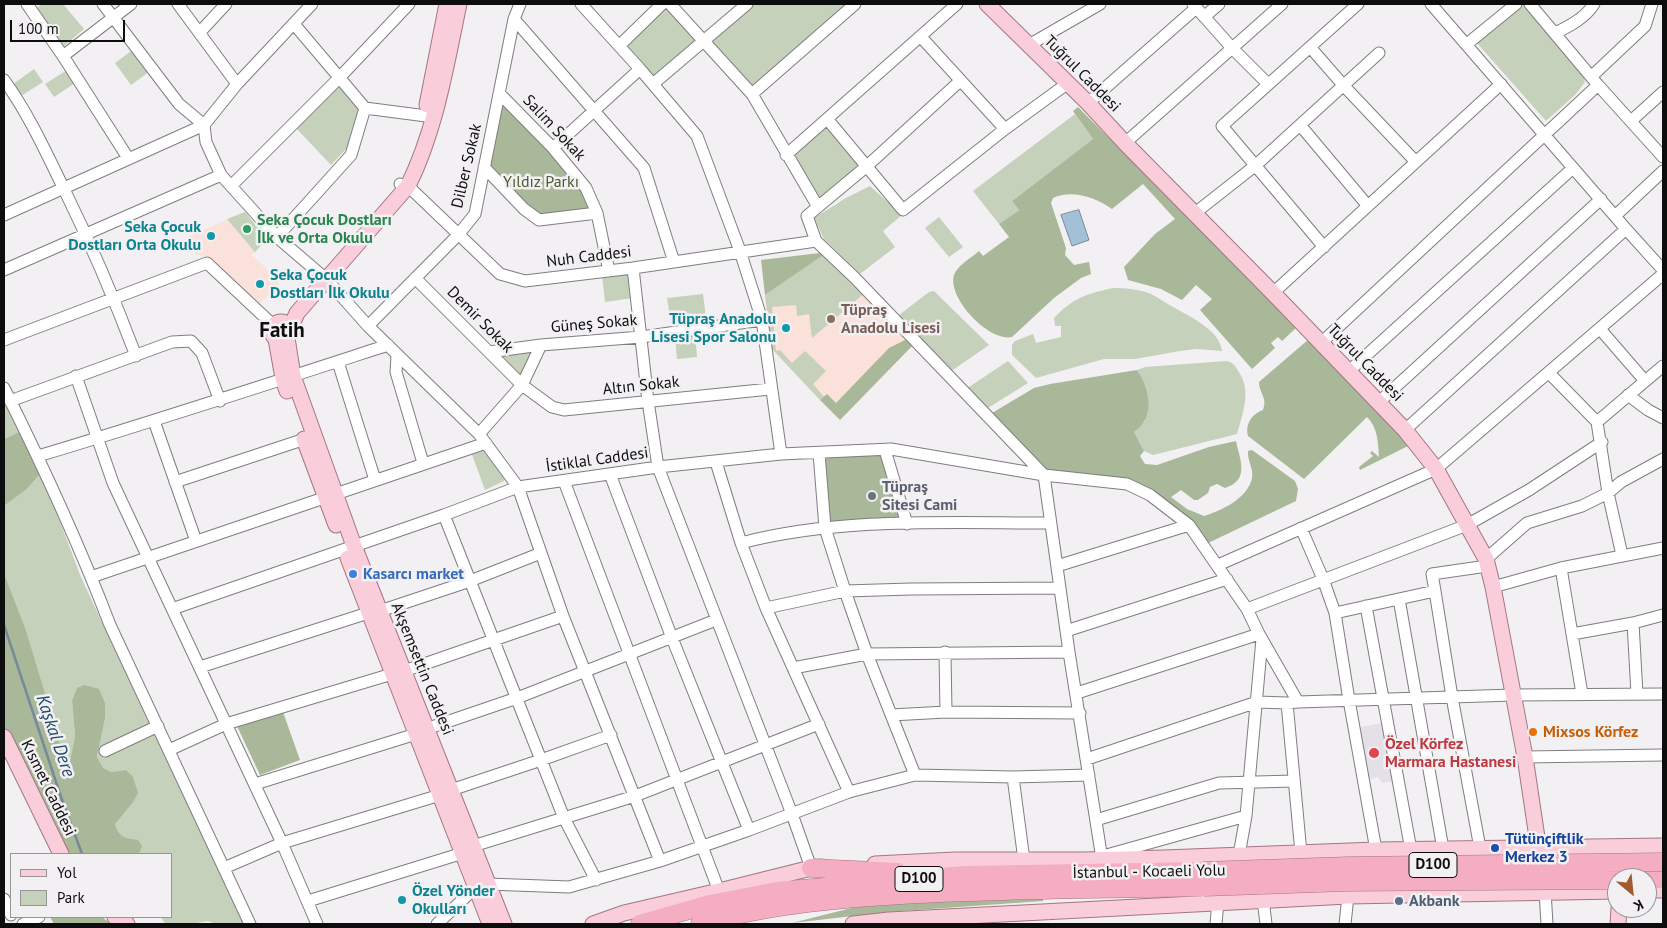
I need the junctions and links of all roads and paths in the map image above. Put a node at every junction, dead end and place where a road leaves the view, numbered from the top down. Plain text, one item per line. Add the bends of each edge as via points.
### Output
1 (27, 4) edge
2 (103, 4) edge
3 (131, 4) edge
4 (178, 4) edge
5 (226, 4) edge
6 (312, 4) edge
7 (409, 4) edge
8 (447, 4) edge
9 (459, 4) edge
10 (520, 4) edge
11 (581, 4) edge
12 (662, 4) edge
13 (670, 4) edge
14 (747, 4) edge
15 (854, 4) edge
16 (957, 4) edge
17 (987, 4) edge
18 (1100, 4) edge
19 (1219, 4) edge
20 (1282, 4) edge
21 (1358, 4) edge
22 (1433, 4) edge
23 (1516, 4) edge
24 (1530, 4) edge
25 (1594, 4) edge
26 (1652, 4) edge
27 (1195, 6) edge
28 (1204, 17) junction
29 (114, 18) junction
30 (514, 18) junction
31 (294, 24) junction
32 (200, 32) junction
33 (1555, 33) junction
34 (921, 37) junction
35 (705, 41) junction
36 (1467, 44) junction
37 (1029, 45) junction
38 (619, 46) junction
39 (1310, 47) junction
40 (1232, 48) junction
41 (1379, 53) dead end
42 (63, 56) junction
43 (640, 69) junction
44 (340, 77) junction
45 (4, 80) edge
46 (1595, 80) junction
47 (960, 81) junction
48 (1068, 83) junction
49 (238, 84) junction
50 (653, 84) junction
51 (1268, 84) junction
52 (1501, 84) junction
53 (1344, 86) junction
54 (1663, 92) edge
55 (499, 93) junction
56 (752, 94) junction
57 (1088, 103) junction
58 (365, 108) junction
59 (594, 109) junction
60 (430, 116) junction
61 (828, 120) junction
62 (1631, 121) junction
63 (204, 124) junction
64 (1300, 124) junction
65 (1005, 129) junction
66 (1545, 135) junction
67 (1125, 143) junction
68 (553, 148) junction
69 (786, 155) junction
70 (1663, 157) edge
71 (128, 158) junction
72 (1416, 162) junction
73 (1256, 165) junction
74 (866, 166) junction
75 (484, 167) junction
76 (1573, 168) junction
77 (1663, 171) edge
78 (221, 175) junction
79 (232, 185) junction
80 (404, 185) junction
81 (63, 188) junction
82 (1601, 199) junction
83 (1368, 206) junction
84 (818, 207) junction
85 (5, 212) edge
86 (597, 213) junction
87 (1195, 214) junction
88 (1615, 216) junction
89 (1626, 229) junction
90 (86, 235) junction
91 (458, 235) junction
92 (277, 237) junction
93 (816, 241) junction
94 (1324, 247) junction
95 (740, 251) junction
96 (674, 262) junction
97 (633, 268) junction
98 (4, 270) edge
99 (609, 271) junction
100 (1663, 272) edge
101 (323, 277) junction
102 (416, 278) junction
103 (1273, 293) junction
104 (114, 298) junction
105 (762, 320) junction
106 (368, 326) junction
107 (1600, 329) junction
108 (282, 330) junction
109 (641, 337) junction
110 (4, 340) edge
111 (1321, 343) junction
112 (541, 345) junction
113 (388, 346) junction
114 (489, 352) junction
115 (397, 355) junction
116 (136, 356) junction
117 (338, 362) junction
118 (1663, 366) edge
119 (1349, 372) junction
120 (1549, 373) junction
121 (76, 376) junction
122 (288, 377) junction
123 (1645, 381) junction
124 (522, 385) junction
125 (4, 388) edge
126 (770, 389) junction
127 (1628, 395) junction
128 (10, 401) junction
129 (220, 401) junction
130 (648, 401) junction
131 (1379, 402) junction
132 (1663, 418) edge
133 (154, 421) junction
134 (1597, 422) junction
135 (1405, 430) junction
136 (97, 438) junction
137 (482, 438) junction
138 (304, 439) junction
139 (1602, 442) junction
140 (885, 450) junction
141 (819, 453) junction
142 (781, 454) junction
143 (38, 456) junction
144 (1663, 459) edge
145 (716, 462) junction
146 (423, 463) junction
147 (658, 467) junction
148 (1436, 469) junction
149 (610, 474) junction
150 (1044, 475) junction
151 (375, 480) junction
152 (564, 481) junction
153 (175, 482) junction
154 (518, 487) junction
155 (1608, 493) junction
156 (330, 495) junction
157 (444, 515) junction
158 (1050, 522) junction
159 (907, 524) junction
160 (1189, 525) junction
161 (1467, 525) junction
162 (825, 528) junction
163 (1301, 528) junction
164 (196, 541) junction
165 (741, 543) junction
166 (349, 547) junction
167 (1663, 548) edge
168 (541, 554) junction
169 (1622, 555) junction
170 (148, 558) junction
171 (1487, 563) junction
172 (1218, 565) junction
173 (1057, 566) junction
174 (1561, 568) junction
175 (91, 577) junction
176 (1227, 579) junction
177 (1323, 579) junction
178 (470, 581) junction
179 (1492, 587) junction
180 (1060, 588) junction
181 (1435, 591) junction
182 (845, 592) junction
183 (1400, 599) junction
184 (1366, 606) junction
185 (766, 608) junction
186 (172, 609) junction
187 (1246, 609) junction
188 (374, 612) junction
189 (1335, 613) junction
190 (1663, 615) edge
191 (563, 616) junction
192 (716, 620) junction
193 (1633, 623) junction
194 (1066, 631) junction
195 (1572, 634) junction
196 (1260, 637) junction
197 (672, 638) junction
198 (494, 641) junction
199 (946, 652) junction
200 (1069, 652) junction
201 (867, 654) junction
202 (629, 655) junction
203 (200, 666) junction
204 (793, 668) junction
205 (398, 672) junction
206 (585, 672) junction
207 (1077, 693) junction
208 (1582, 694) junction
209 (1637, 694) junction
210 (1663, 694) edge
211 (1513, 695) junction
212 (1452, 697) junction
213 (517, 698) junction
214 (1417, 698) junction
215 (1384, 699) junction
216 (1349, 700) junction
217 (1257, 702) junction
218 (1292, 702) junction
219 (946, 712) junction
220 (1080, 713) junction
221 (892, 715) junction
222 (226, 724) junction
223 (819, 724) junction
224 (158, 726) junction
225 (421, 731) junction
226 (611, 735) junction
227 (4, 737) edge
228 (764, 745) junction
229 (169, 750) junction
230 (105, 751) dead end
231 (1663, 755) edge
232 (1525, 757) junction
233 (1087, 759) junction
234 (541, 760) junction
235 (722, 763) junction
236 (915, 774) junction
237 (1089, 775) junction
238 (1014, 777) junction
239 (676, 780) junction
240 (1249, 781) junction
241 (1294, 781) junction
242 (255, 784) junction
243 (849, 792) junction
244 (445, 793) junction
245 (635, 796) junction
246 (792, 814) junction
247 (1246, 816) junction
248 (564, 818) junction
249 (1096, 820) junction
250 (749, 830) junction
251 (282, 843) junction
252 (702, 846) junction
253 (1663, 846) edge
254 (1533, 847) junction
255 (1480, 848) junction
256 (1443, 849) junction
257 (468, 850) junction
258 (1376, 850) junction
259 (1411, 850) junction
260 (61, 853) edge
261 (1301, 853) junction
262 (1239, 856) junction
263 (1102, 858) junction
264 (1024, 860) junction
265 (1084, 860) junction
266 (660, 861) junction
267 (1663, 862) edge
268 (224, 868) junction
269 (811, 868) junction
270 (966, 875) junction
271 (1204, 879) junction
272 (596, 880) junction
273 (1607, 880) edge
274 (482, 885) junction
275 (719, 891) junction
276 (1538, 891) junction
277 (1607, 891) edge
278 (880, 896) junction
279 (1348, 896) junction
280 (4, 899) edge
281 (1263, 900) junction
282 (308, 901) junction
283 (1218, 901) junction
284 (10, 912) edge
285 (37, 918) edge
286 (994, 919) edge
287 (889, 922) edge
288 (250, 923) edge
289 (24, 924) edge
290 (317, 924) edge
291 (437, 924) edge
292 (490, 924) edge
293 (504, 924) edge
294 (593, 924) edge
295 (640, 924) edge
296 (700, 924) edge
297 (752, 924) edge
298 (853, 924) edge
299 (1216, 924) edge
300 (1266, 924) edge
301 (1345, 924) edge
302 (1547, 924) edge

1 - 42 street
2 - 29 street
3 - 29 street
4 - 32 street
5 - 32 street
6 - 31 street
7 - 44 street
8 - 60 main road
9 - 60 main road
10 - 30 street, Dilber Sokak
11 - 38 street
12 - 38 street
13 - 35 street
14 - 35 street
15 - 56 street
16 - 34 street
17 - 37 main road, Tuğrul Caddesi
18 - 37 street
19 - 28 street
20 - 40 street
21 - 39 street
22 - 36 street
23 - 36 street
24 - 33 street
25 - 33 street via 1573,24
26 - 46 street via 1645,26
27 - 28 street
27 - 57 street
28 - 40 street
29 - 42 street
29 - 63 street via 179,104
30 - 55 street, Dilber Sokak
30 - 59 street
31 - 44 street
31 - 49 street
32 - 49 street
33 - 46 street
34 - 47 street
34 - 61 street
35 - 50 street
35 - 56 street
36 - 52 street
37 - 48 main road, Tuğrul Caddesi
38 - 43 street
39 - 51 street
39 - 53 street
40 - 51 street
40 - 67 street
41 - 53 street
42 - 71 street
43 - 50 street
43 - 59 street
44 - 58 street
44 - 79 street
45 - 81 street via 39,138
46 - 62 street
46 - 66 street
47 - 65 street
47 - 74 street
48 - 57 main road, Tuğrul Caddesi
48 - 65 street
49 - 63 street
50 - 95 street via 697,136
51 - 73 street via 1222,126
52 - 66 street
52 - 72 street
53 - 64 street
53 - 72 street
54 - 62 street
55 - 68 street, Salim Sokak
55 - 75 street, Dilber Sokak
56 - 69 street
57 - 67 main road, Tuğrul Caddesi
58 - 60 street
58 - 92 street via 351,155
59 - 68 street
59 - 96 street via 644,168
60 - 80 main road via 409,164
61 - 69 street
61 - 74 street
62 - 70 street
63 - 71 street
63 - 78 street via 206,142
64 - 73 street
64 - 83 street
65 - 74 street via 903,210
66 - 76 street
66 - 111 street
67 - 87 main road, Tuğrul Caddesi
68 - 86 street, Salim Sokak via 586,188
69 - 84 street
71 - 81 street
72 - 83 street
73 - 87 street
73 - 94 street
74 - 84 street
75 - 86 street via 539,220
75 - 91 street, Dilber Sokak via 475,214
76 - 82 street
76 - 119 street
77 - 88 street
78 - 79 street
78 - 90 street
79 - 92 street
80 - 91 street, Nuh Caddesi
80 - 101 main road
81 - 85 street
81 - 90 street
82 - 88 street
82 - 131 street
83 - 94 street
84 - 93 street via 807,216
86 - 99 street, Salim Sokak
87 - 103 main road, Tuğrul Caddesi
88 - 89 street
89 - 100 street
89 - 135 street
90 - 98 street
90 - 104 street
91 - 99 street, Nuh Caddesi via 500,274 525,281
91 - 102 street, Dilber Sokak
92 - 101 street
93 - 95 street, Nuh Caddesi
93 - 150 street
94 - 103 street
95 - 96 street, Nuh Caddesi
95 - 105 street
96 - 97 street, Nuh Caddesi
97 - 99 street, Nuh Caddesi
97 - 109 street
100 - 107 street
101 - 106 street
101 - 108 main road
102 - 106 street, Dilber Sokak
102 - 114 street, Demir Sokak
103 - 111 main road, Tuğrul Caddesi
104 - 108 street via 206,263
104 - 110 street
104 - 116 street
105 - 109 street, Güneş Sokak
105 - 126 street
106 - 113 street
107 - 120 street
107 - 123 street
108 - 122 main road, Akşemsettin Caddesi
109 - 112 street, Güneş Sokak
109 - 130 street
111 - 119 main road, Tuğrul Caddesi
112 - 114 street, Güneş Sokak
112 - 124 street
113 - 115 street
113 - 117 street
114 - 124 street, Demir Sokak
115 - 137 street
115 - 146 street via 396,372
116 - 121 street
116 - 129 street via 172,342 191,341 202,353
117 - 122 street
117 - 151 street
118 - 123 street
119 - 131 main road, Tuğrul Caddesi
120 - 134 street
120 - 148 street
121 - 128 street
121 - 136 street
122 - 129 street
122 - 138 main road, Akşemsettin Caddesi
122 - 156 main road, Akşemsettin Caddesi
123 - 127 street
124 - 130 street, Altın Sokak via 552,407 564,410
124 - 137 street
125 - 128 street
126 - 130 street, Altın Sokak
126 - 142 street
127 - 132 street
127 - 134 street
128 - 143 street
129 - 133 street
130 - 147 street
131 - 135 main road, Tuğrul Caddesi
133 - 136 street
133 - 153 street
134 - 139 street
135 - 148 main road, Tuğrul Caddesi
136 - 143 street
136 - 170 street
137 - 146 street
137 - 154 street
138 - 153 street
138 - 156 main road, Akşemsettin Caddesi
139 - 155 street
139 - 161 street
140 - 141 street, İstiklal Caddesi
140 - 150 street, İstiklal Caddesi
140 - 159 street
141 - 142 street, İstiklal Caddesi
141 - 162 street
142 - 145 street, İstiklal Caddesi
143 - 175 street
144 - 155 street via 1621,482
145 - 147 street, İstiklal Caddesi
145 - 165 street
146 - 151 street
147 - 149 street, İstiklal Caddesi
147 - 192 street
148 - 161 main road, Tuğrul Caddesi
148 - 163 street
149 - 152 street, İstiklal Caddesi
149 - 197 street
150 - 158 street
150 - 160 street, İstiklal Caddesi via 1127,484 1150,495
151 - 156 street
152 - 154 street, İstiklal Caddesi
152 - 202 street
153 - 164 street
154 - 157 street, İstiklal Caddesi
154 - 168 street
155 - 169 street
155 - 171 street via 1582,506 1527,523
156 - 164 street
156 - 166 main road, Akşemsettin Caddesi
157 - 166 street, İstiklal Caddesi
157 - 178 street
158 - 159 street
158 - 173 street
159 - 162 street
160 - 172 street, İstiklal Caddesi
160 - 173 street
161 - 171 main road, Tuğrul Caddesi
161 - 177 street
162 - 165 street via 773,534
162 - 182 street
163 - 172 street
163 - 177 street
164 - 170 street
165 - 185 street
166 - 186 street, İstiklal Caddesi
166 - 188 main road, Akşemsettin Caddesi
167 - 169 street
168 - 178 street
168 - 191 street
169 - 174 street
170 - 175 street
170 - 186 street
171 - 179 main road, Tuğrul Caddesi
171 - 181 street via 1432,574
172 - 176 street, İstiklal Caddesi
173 - 180 street
174 - 179 street
174 - 195 street
175 - 224 street
176 - 187 street, İstiklal Caddesi
176 - 194 street
177 - 187 street
177 - 189 street
178 - 188 street
178 - 198 street
179 - 211 main road, Tuğrul Caddesi
180 - 182 street
180 - 194 street
181 - 183 street
181 - 212 street
182 - 185 street
182 - 201 street
183 - 184 street
183 - 214 street
184 - 189 street
184 - 215 street
185 - 204 street
186 - 203 street
187 - 196 street, İstiklal Caddesi
188 - 203 street
188 - 205 main road, Akşemsettin Caddesi
189 - 216 street
190 - 193 street
191 - 198 street
191 - 206 street
192 - 197 street
192 - 228 street
193 - 195 street
193 - 209 street
194 - 200 street
195 - 208 street
196 - 207 street
196 - 217 street
196 - 218 street, İstiklal Caddesi
197 - 202 street
197 - 235 street
198 - 205 street
198 - 213 street
199 - 200 street
199 - 201 street
199 - 219 street
200 - 207 street
201 - 204 street
201 - 221 street
202 - 206 street
202 - 239 street
203 - 222 street
204 - 223 street
205 - 222 street
205 - 225 main road, Akşemsettin Caddesi
206 - 213 street
206 - 226 street
207 - 220 street
208 - 209 street
208 - 211 street
209 - 210 street
211 - 212 street
211 - 232 main road, Tuğrul Caddesi
212 - 214 street
212 - 255 street
213 - 225 street
213 - 234 street
214 - 215 street
214 - 256 street
215 - 216 street
215 - 259 street
216 - 218 street
216 - 258 street
217 - 218 street
217 - 233 street
217 - 240 street
218 - 241 street
219 - 220 street
219 - 221 street
220 - 233 street
221 - 236 street
222 - 229 street
222 - 242 street
223 - 228 street
223 - 243 street
224 - 229 street
224 - 230 street
225 - 242 street
225 - 244 main road, Akşemsettin Caddesi
226 - 234 street
226 - 245 street
227 - 260 main road, Kısmet Caddesi
228 - 235 street
228 - 246 street
229 - 268 street
231 - 232 street
232 - 254 main road, Tuğrul Caddesi
233 - 237 street
234 - 244 street
234 - 248 street
235 - 239 street
235 - 250 street
236 - 238 street
236 - 243 street
237 - 238 street
237 - 249 street
238 - 264 street
239 - 245 street
239 - 252 street
240 - 241 street
240 - 247 street
240 - 249 street via 1219,783
241 - 261 street
242 - 251 street
243 - 246 street
244 - 251 street
244 - 257 main road, Akşemsettin Caddesi
245 - 248 street
245 - 266 street
246 - 250 street
246 - 269 street
247 - 262 street
247 - 263 street
248 - 257 street
248 - 272 street
249 - 263 street
250 - 252 street
251 - 268 street
251 - 282 street
252 - 266 street
252 - 275 street
253 - 254 main road
254 - 255 main road
254 - 276 main road, Tuğrul Caddesi
255 - 256 main road
256 - 259 main road
257 - 274 main road, Akşemsettin Caddesi
257 - 282 street
258 - 259 main road
258 - 261 main road
261 - 262 main road
262 - 263 main road
263 - 265 main road
264 - 265 main road
264 - 269 main road via 955,860
265 - 271 highway
266 - 272 street
267 - 271 highway, İstanbul - Kocaeli Yolu / D100, bridge via 1348,866
268 - 288 street
269 - 270 highway
269 - 275 main road
270 - 271 highway, İstanbul - Kocaeli Yolu / D100
270 - 295 highway, İstanbul - Kocaeli Yolu / D100 via 777,891 710,904
271 - 273 highway, D100, bridge via 1346,882
271 - 278 highway, D100
272 - 274 street via 569,886
274 - 291 street
274 - 292 main road, Akşemsettin Caddesi
274 - 293 main road, Akşemsettin Caddesi
275 - 294 main road via 624,913
276 - 277 main road
276 - 279 main road
276 - 302 street
278 - 296 highway, D100 via 780,907
278 - 297 highway
279 - 281 main road
279 - 301 street
280 - 284 street
281 - 283 main road
281 - 300 street
282 - 290 street
283 - 286 main road
283 - 299 street
285 - 289 street
286 - 287 main road
287 - 298 main road

